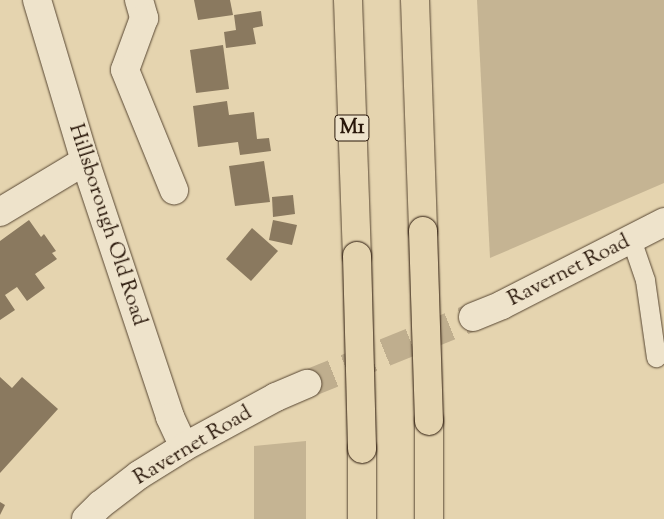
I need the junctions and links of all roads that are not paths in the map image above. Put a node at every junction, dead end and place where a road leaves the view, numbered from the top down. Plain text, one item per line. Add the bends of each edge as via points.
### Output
1 (37, 0) edge
2 (139, 0) edge
3 (348, 0) edge
4 (416, 0) edge
5 (85, 161) junction
6 (174, 190) dead end
7 (0, 212) edge
8 (664, 222) edge
9 (632, 239) junction
10 (473, 317) tunnel mouth
11 (656, 357) dead end
12 (307, 384) tunnel mouth
13 (184, 447) junction
14 (86, 519) edge
15 (362, 519) edge
16 (429, 519) edge

1 - 5 street, Hillsborough Old Road
2 - 6 street via 144,18 125,70
3 - 15 highway, M1, bridge
4 - 16 highway, bridge
5 - 7 street
5 - 13 street, Hillsborough Old Road via 170,417
8 - 9 street, Ravernet Road
9 - 10 street, Ravernet Road
9 - 11 lane via 644,280
12 - 13 street, Ravernet Road via 276,397
13 - 14 street, Ravernet Road via 139,476

